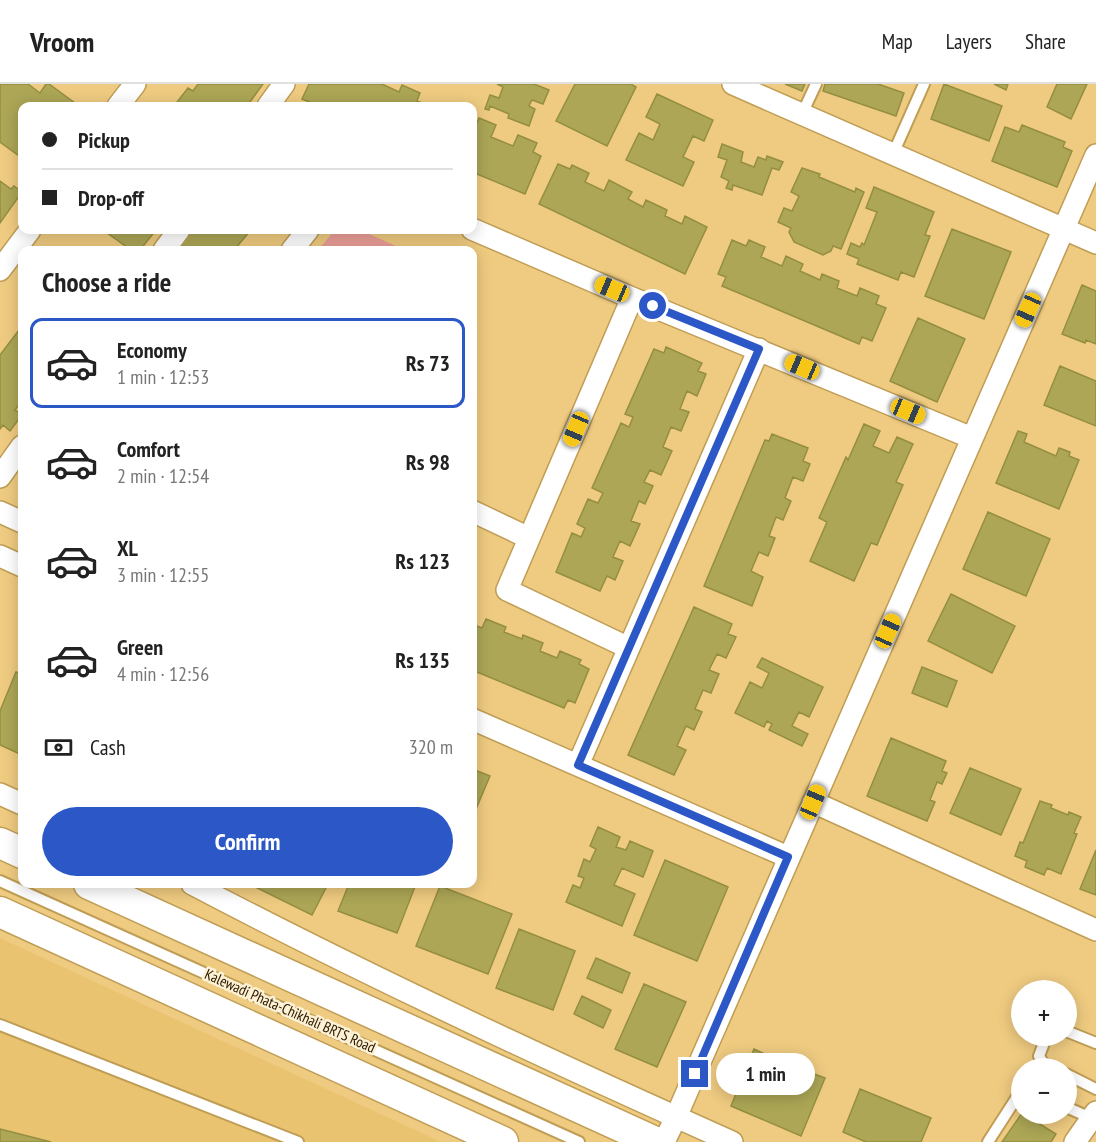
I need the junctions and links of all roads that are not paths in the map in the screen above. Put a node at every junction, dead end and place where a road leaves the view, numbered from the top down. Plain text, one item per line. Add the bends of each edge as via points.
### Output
1 (135, 84) edge
2 (284, 84) edge
3 (733, 84) edge
4 (816, 84) edge
5 (924, 84) edge
6 (121, 102) edge
7 (271, 102) edge
8 (802, 114) junction
9 (893, 154) junction
10 (1096, 155) edge
11 (1064, 228) junction
12 (477, 231) edge
13 (305, 234) edge
14 (1096, 243) edge
15 (18, 246) edge
16 (295, 246) edge
17 (0, 270) edge
18 (632, 297) junction
19 (759, 349) junction
20 (972, 438) junction
21 (18, 452) edge
22 (0, 477) edge
23 (0, 512) edge
24 (477, 513) edge
25 (18, 520) edge
26 (529, 538) junction
27 (0, 556) edge
28 (18, 564) edge
29 (629, 648) junction
30 (477, 721) edge
31 (578, 765) junction
32 (0, 794) edge
33 (18, 802) edge
34 (813, 802) junction
35 (0, 843) edge
36 (18, 851) edge
37 (788, 857) junction
38 (0, 881) edge
39 (99, 888) edge
40 (200, 888) edge
41 (0, 912) edge
42 (1096, 930) edge
43 (0, 1025) edge
44 (1077, 1035) edge
45 (1096, 1043) edge
46 (1077, 1080) edge
47 (1096, 1089) edge
48 (1011, 1106) edge
49 (1077, 1110) edge
50 (1094, 1115) edge
51 (676, 1117) junction
52 (298, 1142) edge
53 (503, 1142) edge
54 (579, 1142) edge
55 (655, 1142) edge
56 (664, 1142) edge
57 (732, 1142) edge
58 (988, 1142) edge
59 (1075, 1142) edge

1 - 6 street
2 - 7 street
3 - 8 street
4 - 8 lane
5 - 9 lane
8 - 9 street
9 - 11 street
10 - 11 street
11 - 14 street
11 - 20 street
12 - 18 street
13 - 16 street
15 - 17 street
18 - 19 street
18 - 26 street
19 - 20 street
19 - 29 street
20 - 34 street
21 - 22 street
23 - 25 street
24 - 26 street
26 - 29 street via 507,590
27 - 28 street
29 - 31 street
30 - 31 street
31 - 37 street
32 - 33 street
34 - 37 street
34 - 42 street
35 - 36 main road
37 - 51 street
38 - 54 lane, Kalewadi Phata-Chikhali BRTS Road
39 - 55 main road
40 - 51 street via 359,968
41 - 53 main road
43 - 52 lane
44 - 45 lane
46 - 47 lane
48 - 58 lane
49 - 50 lane
50 - 59 street
51 - 56 street
51 - 57 street

